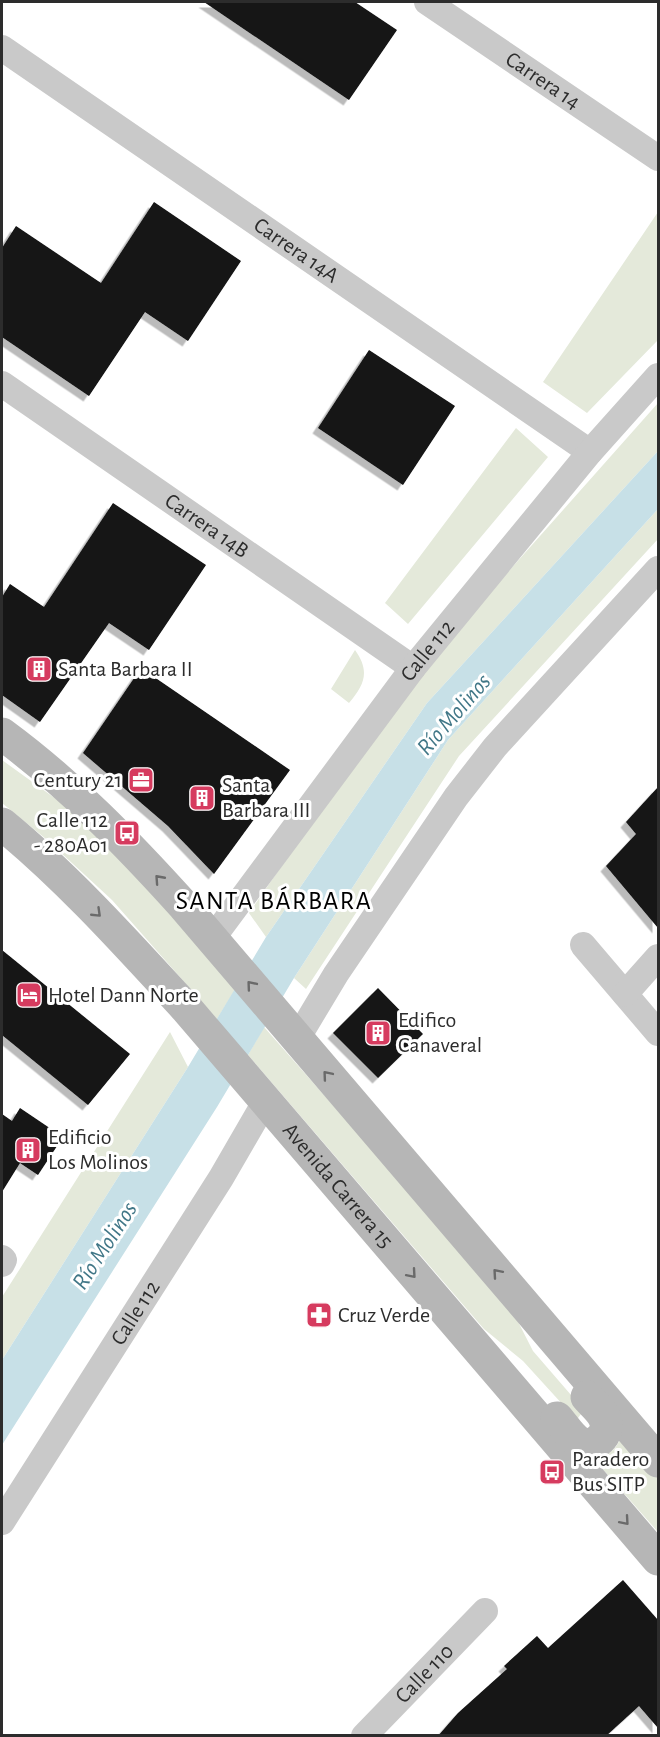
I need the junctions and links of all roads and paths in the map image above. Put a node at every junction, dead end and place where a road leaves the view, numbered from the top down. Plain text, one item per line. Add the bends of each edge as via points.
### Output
1 (427, 2) edge
2 (2, 48) edge
3 (658, 158) edge
4 (658, 376) edge
5 (2, 384) edge
6 (590, 452) junction
7 (658, 569) edge
8 (413, 668) junction
9 (2, 734) edge
10 (2, 824) edge
11 (583, 945) dead end
12 (217, 946) junction
13 (658, 957) edge
14 (625, 994) junction
15 (288, 1029) junction
16 (658, 1034) edge
17 (265, 1102) junction
18 (525, 1306) junction
19 (477, 1349) junction
20 (658, 1461) edge
21 (2, 1522) edge
22 (658, 1559) edge
23 (485, 1611) dead end
24 (364, 1736) edge

1 - 3 street, Carrera 14
2 - 6 street, Carrera 14A
4 - 6 street, Calle 112
5 - 8 street, Carrera 14B
6 - 8 street, Calle 112
7 - 15 street via 495,747 456,797 336,974
8 - 12 street, Calle 112
12 -> 9 main road via 102,819 62,781
10 -> 17 main road, Avenida Carrera 15 via 115,931
11 - 14 street
15 -> 12 main road
13 - 14 street
14 - 16 street
18 -> 15 main road
17 -> 19 main road, Avenida Carrera 15
17 - 21 street, Calle 112 via 221,1178
18 - 19 main road via 550,1354 605,1418 602,1438 591,1444 578,1442 512,1370
18 - 20 main road
19 -> 22 main road, Avenida Carrera 15
23 - 24 street, Calle 110

